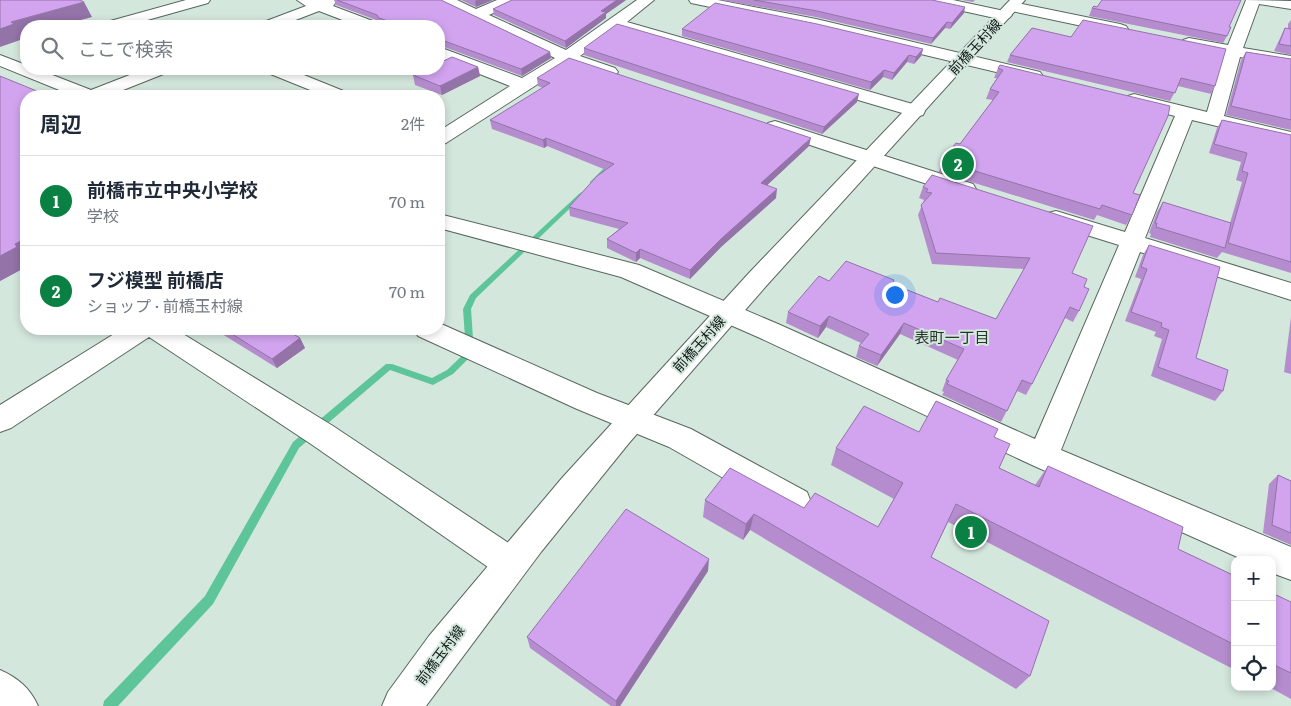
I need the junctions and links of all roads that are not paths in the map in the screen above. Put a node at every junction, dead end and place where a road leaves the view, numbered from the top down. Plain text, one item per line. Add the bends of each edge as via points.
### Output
1 (203, 0) edge
2 (304, 0) edge
3 (335, 0) edge
4 (445, 0) edge
5 (510, 0) edge
6 (647, 0) edge
7 (696, 0) edge
8 (931, 0) edge
9 (1253, 0) edge
10 (1260, 0) edge
11 (1291, 5) edge
12 (319, 6) junction
13 (1011, 7) edge
14 (477, 14) junction
15 (147, 16) junction
16 (132, 20) edge
17 (157, 20) edge
18 (283, 20) edge
19 (356, 20) edge
20 (615, 23) junction
21 (1138, 32) edge
22 (1176, 40) edge
23 (18, 52) dead end
24 (1233, 52) junction
25 (445, 54) edge
26 (568, 57) junction
27 (0, 59) edge
28 (964, 59) junction
29 (1291, 61) edge
30 (20, 67) edge
31 (39, 75) edge
32 (145, 75) edge
33 (289, 75) edge
34 (624, 77) edge
35 (1051, 80) edge
36 (524, 85) junction
37 (76, 90) edge
38 (106, 90) edge
39 (325, 90) edge
40 (1118, 96) edge
41 (916, 110) junction
42 (1186, 112) junction
43 (1214, 119) junction
44 (754, 120) edge
45 (445, 134) edge
46 (1291, 138) edge
47 (869, 158) junction
48 (981, 194) edge
49 (1038, 212) edge
50 (445, 223) edge
51 (1133, 242) junction
52 (1291, 292) edge
53 (726, 314) junction
54 (133, 335) edge
55 (165, 335) edge
56 (440, 335) edge
57 (630, 419) junction
58 (0, 420) edge
59 (1043, 456) junction
60 (795, 502) edge
61 (510, 563) junction
62 (1291, 564) edge
63 (0, 690) edge
64 (18, 706) edge
65 (402, 706) edge

1 - 15 street
2 - 12 street
3 - 12 street
4 - 14 street
5 - 14 street
6 - 20 street
7 - 28 street
8 - 13 street
9 - 24 street
10 - 11 street
12 - 18 street
12 - 19 street
13 - 21 street
13 - 28 street, 前橋玉村線
14 - 26 street
15 - 16 street
15 - 17 street
20 - 26 street
20 - 41 street
22 - 24 street
23 - 27 street
24 - 29 street
24 - 43 street
25 - 36 street
26 - 34 street
26 - 36 street
27 - 30 street
28 - 35 street
28 - 41 street, 前橋玉村線
31 - 37 street
32 - 38 street
33 - 39 street
36 - 45 street
40 - 42 street
41 - 47 street, 前橋玉村線
42 - 43 street
42 - 51 street
43 - 46 street
44 - 47 street
47 - 48 street
47 - 53 street, 前橋玉村線
49 - 51 street
50 - 53 street via 630,271
51 - 52 street
51 - 59 street
53 - 57 street, 前橋玉村線
53 - 59 street
54 - 58 street
55 - 61 street via 315,430
56 - 57 street
57 - 60 street via 680,438
57 - 61 street, 前橋玉村線
59 - 62 street
61 - 65 street, 前橋玉村線
63 - 64 street

